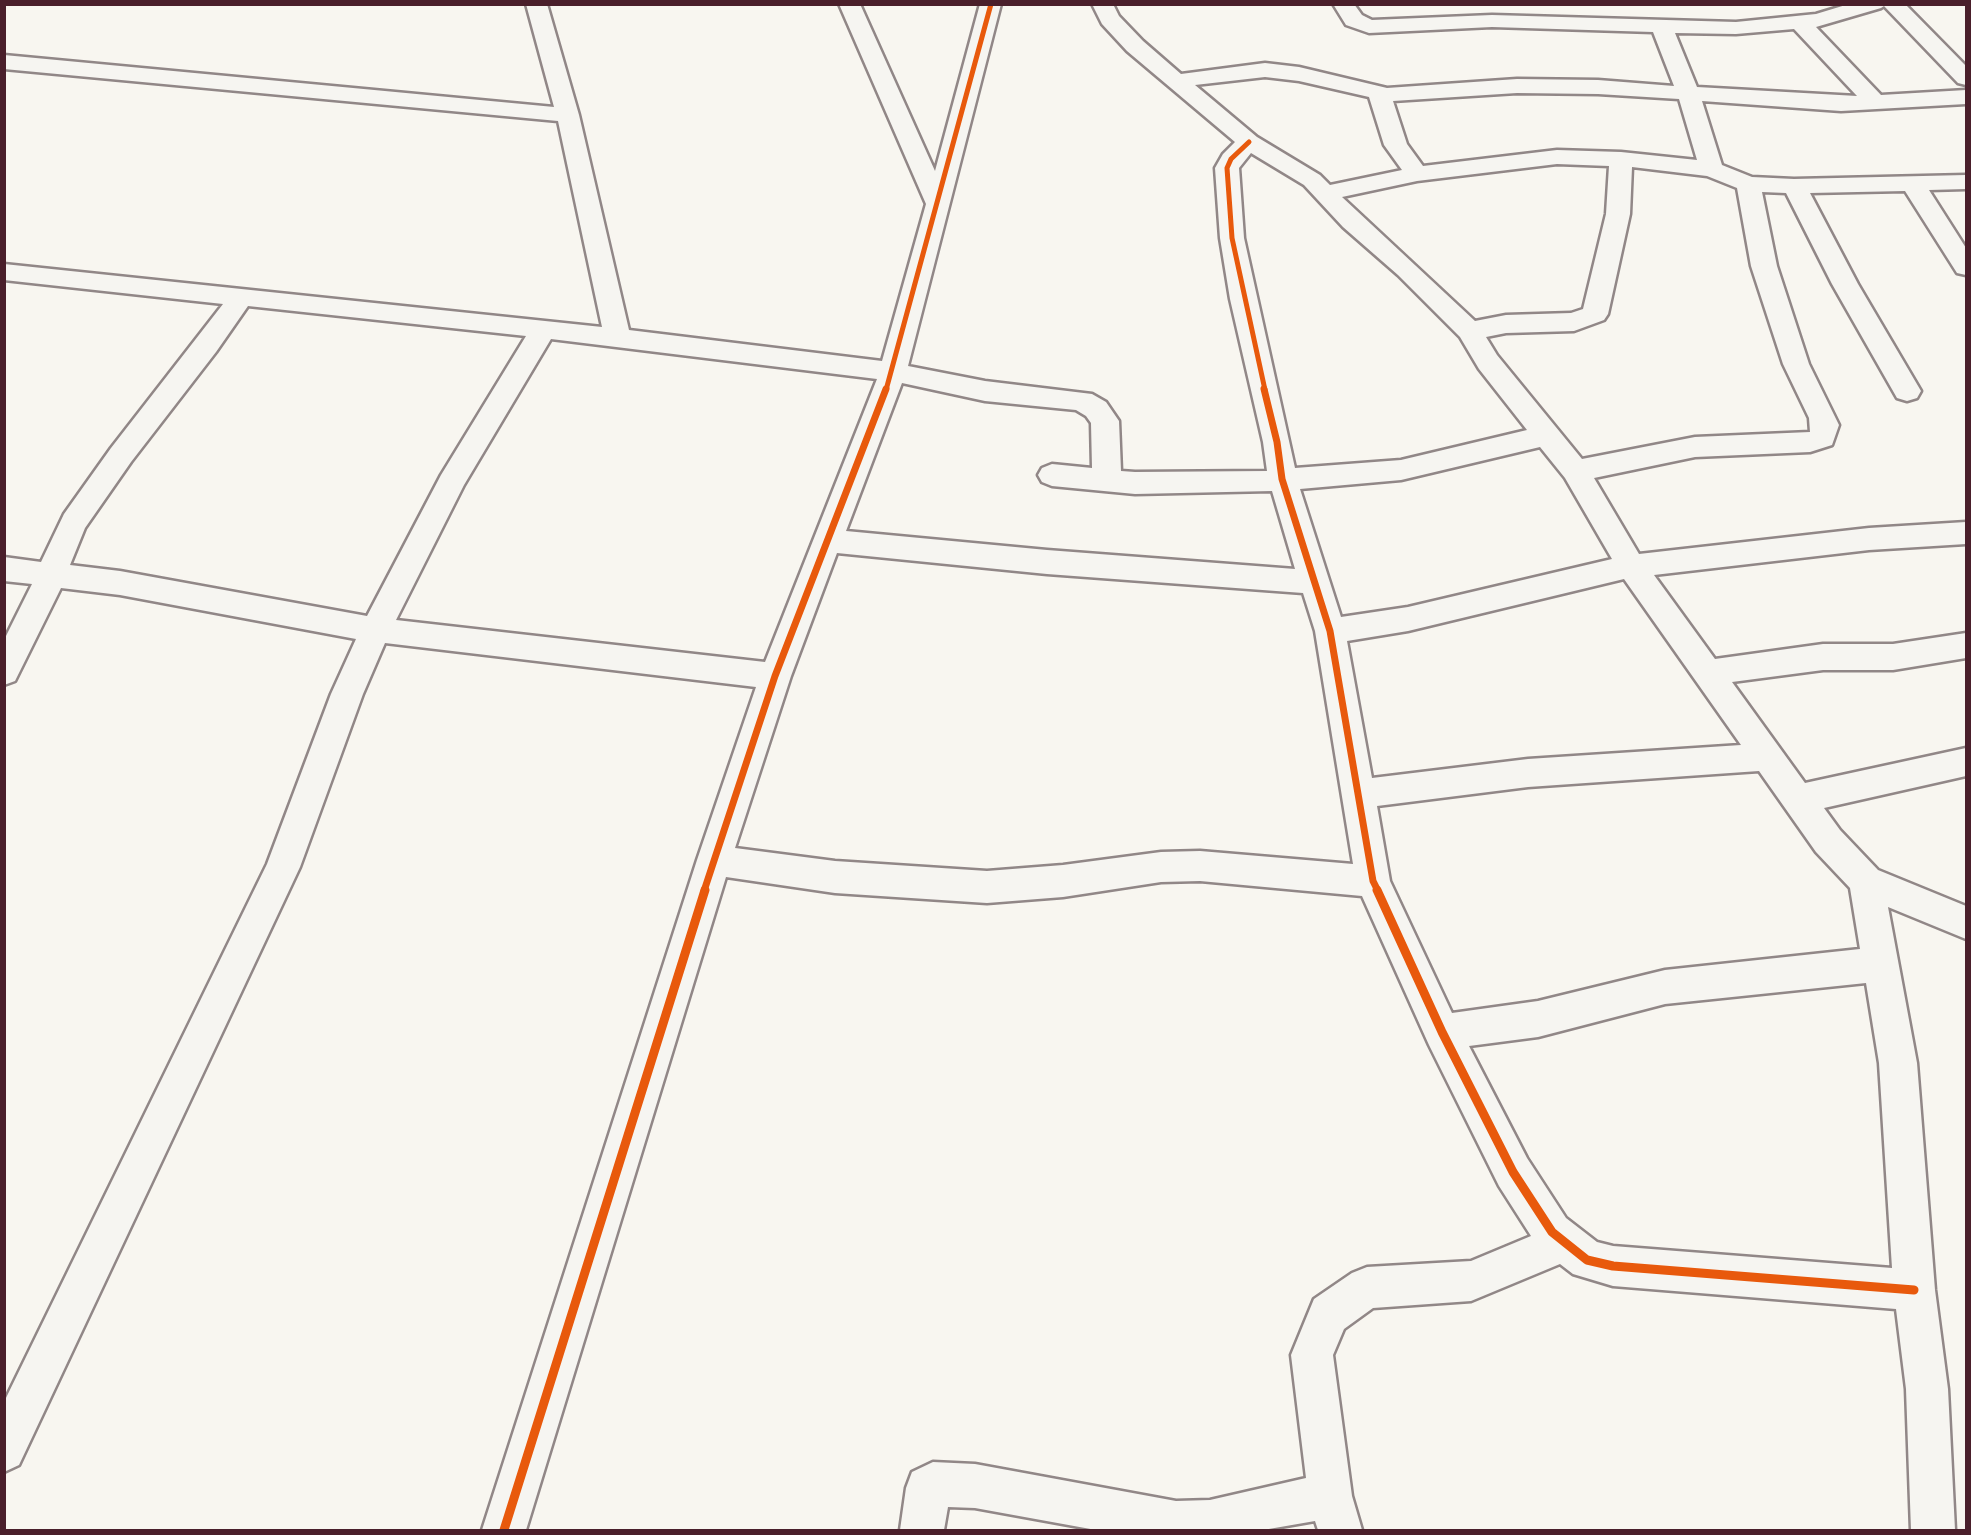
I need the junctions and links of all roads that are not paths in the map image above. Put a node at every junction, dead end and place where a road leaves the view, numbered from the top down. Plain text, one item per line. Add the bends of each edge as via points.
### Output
1 (536, 4) edge
2 (849, 4) edge
3 (991, 4) edge
4 (1102, 4) edge
5 (1343, 4) edge
6 (1874, 4) edge
7 (1893, 4) edge
8 (1801, 22) junction
9 (1662, 28) junction
10 (4, 62) edge
11 (1966, 78) edge
12 (1178, 81) junction
13 (1688, 93) junction
14 (1379, 94) junction
15 (1966, 97) edge
16 (1876, 103) junction
17 (568, 115) junction
18 (1249, 142) junction
19 (1621, 159) junction
20 (1712, 169) junction
21 (1417, 174) junction
22 (1966, 182) edge
23 (1748, 184) junction
24 (1913, 184) junction
25 (1794, 186) junction
26 (1326, 193) junction
27 (938, 204) junction
28 (1966, 267) edge
29 (4, 272) edge
30 (241, 297) junction
31 (544, 329) junction
32 (1469, 331) junction
33 (618, 338) junction
34 (893, 372) junction
35 (1906, 391) dead end
36 (1545, 436) junction
37 (1575, 471) junction
38 (1052, 475) dead end
39 (1282, 479) junction
40 (1107, 481) junction
41 (1966, 533) edge
42 (827, 541) junction
43 (1631, 566) junction
44 (4, 569) edge
45 (52, 575) junction
46 (1315, 582) junction
47 (375, 630) junction
48 (1330, 631) junction
49 (1966, 645) edge
50 (4, 672) edge
51 (1707, 673) junction
52 (776, 676) junction
53 (1766, 756) junction
54 (1966, 762) edge
55 (1358, 794) junction
56 (1798, 799) junction
57 (714, 860) junction
58 (1373, 880) junction
59 (1866, 881) junction
60 (1966, 924) edge
61 (1881, 964) junction
62 (1442, 1032) junction
63 (1562, 1243) junction
64 (1914, 1290) junction
65 (4, 1450) edge
66 (1335, 1513) edge
67 (1150, 1525) edge
68 (504, 1530) edge
69 (922, 1530) edge
70 (1933, 1530) edge

1 - 17 street
2 - 27 street
3 - 27 street
4 - 12 street via 1122,33
5 - 9 street via 1354,20 1369,27 1492,21
6 - 8 street
7 - 11 street
8 - 9 street via 1736,28
8 - 16 street
9 - 13 street
10 - 17 street
12 - 14 street via 1249,70 1280,71
12 - 18 street
13 - 14 street via 1517,87
13 - 16 street via 1740,99
13 - 20 street
14 - 21 street via 1396,145
15 - 16 street
17 - 33 street
18 - 26 street via 1298,170
18 - 39 street via 1227,168 1232,238
19 - 20 street
19 - 21 street via 1517,160
19 - 32 street via 1618,214 1595,314 1574,322 1527,323
20 - 23 street
21 - 26 street
22 - 24 street
23 - 25 street
23 - 37 street via 1764,266 1796,364 1825,425 1822,438 1810,442 1695,447
24 - 25 street
24 - 28 street
25 - 35 street
26 - 32 street
27 - 34 street
29 - 30 street
30 - 31 street
30 - 45 street via 74,522
31 - 33 street
31 - 47 street via 451,482
32 - 36 street
33 - 34 street
34 - 40 street via 985,392 1082,401 1096,409 1105,421
34 - 42 street
36 - 37 street
36 - 39 street via 1401,470
37 - 43 street
38 - 40 street
39 - 40 street via 1206,484
39 - 46 street
41 - 43 street via 1869,539
42 - 46 street
42 - 52 street
43 - 48 street via 1408,620
43 - 51 street
44 - 45 street
45 - 47 street via 120,583
45 - 50 street
46 - 48 street
47 - 52 street
47 - 65 street via 347,694 284,867
48 - 55 street
49 - 51 street via 1893,657 1824,657
51 - 53 street
52 - 57 street
53 - 55 street via 1539,772
53 - 56 street
54 - 56 street
55 - 58 street
56 - 59 street via 1828,841
57 - 58 street via 835,877 987,887 1200,866
57 - 68 street
58 - 62 street
59 - 60 street
59 - 61 street
61 - 62 street via 1665,987 1538,1019
61 - 64 street via 1898,1063
62 - 63 street via 1513,1172
63 - 64 street via 1587,1260 1613,1266
63 - 66 street via 1470,1281 1367,1288 1329,1314 1312,1355
64 - 70 street via 1927,1389
66 - 67 street via 1280,1504 1210,1522
67 - 69 street via 975,1486 933,1484 928,1488

